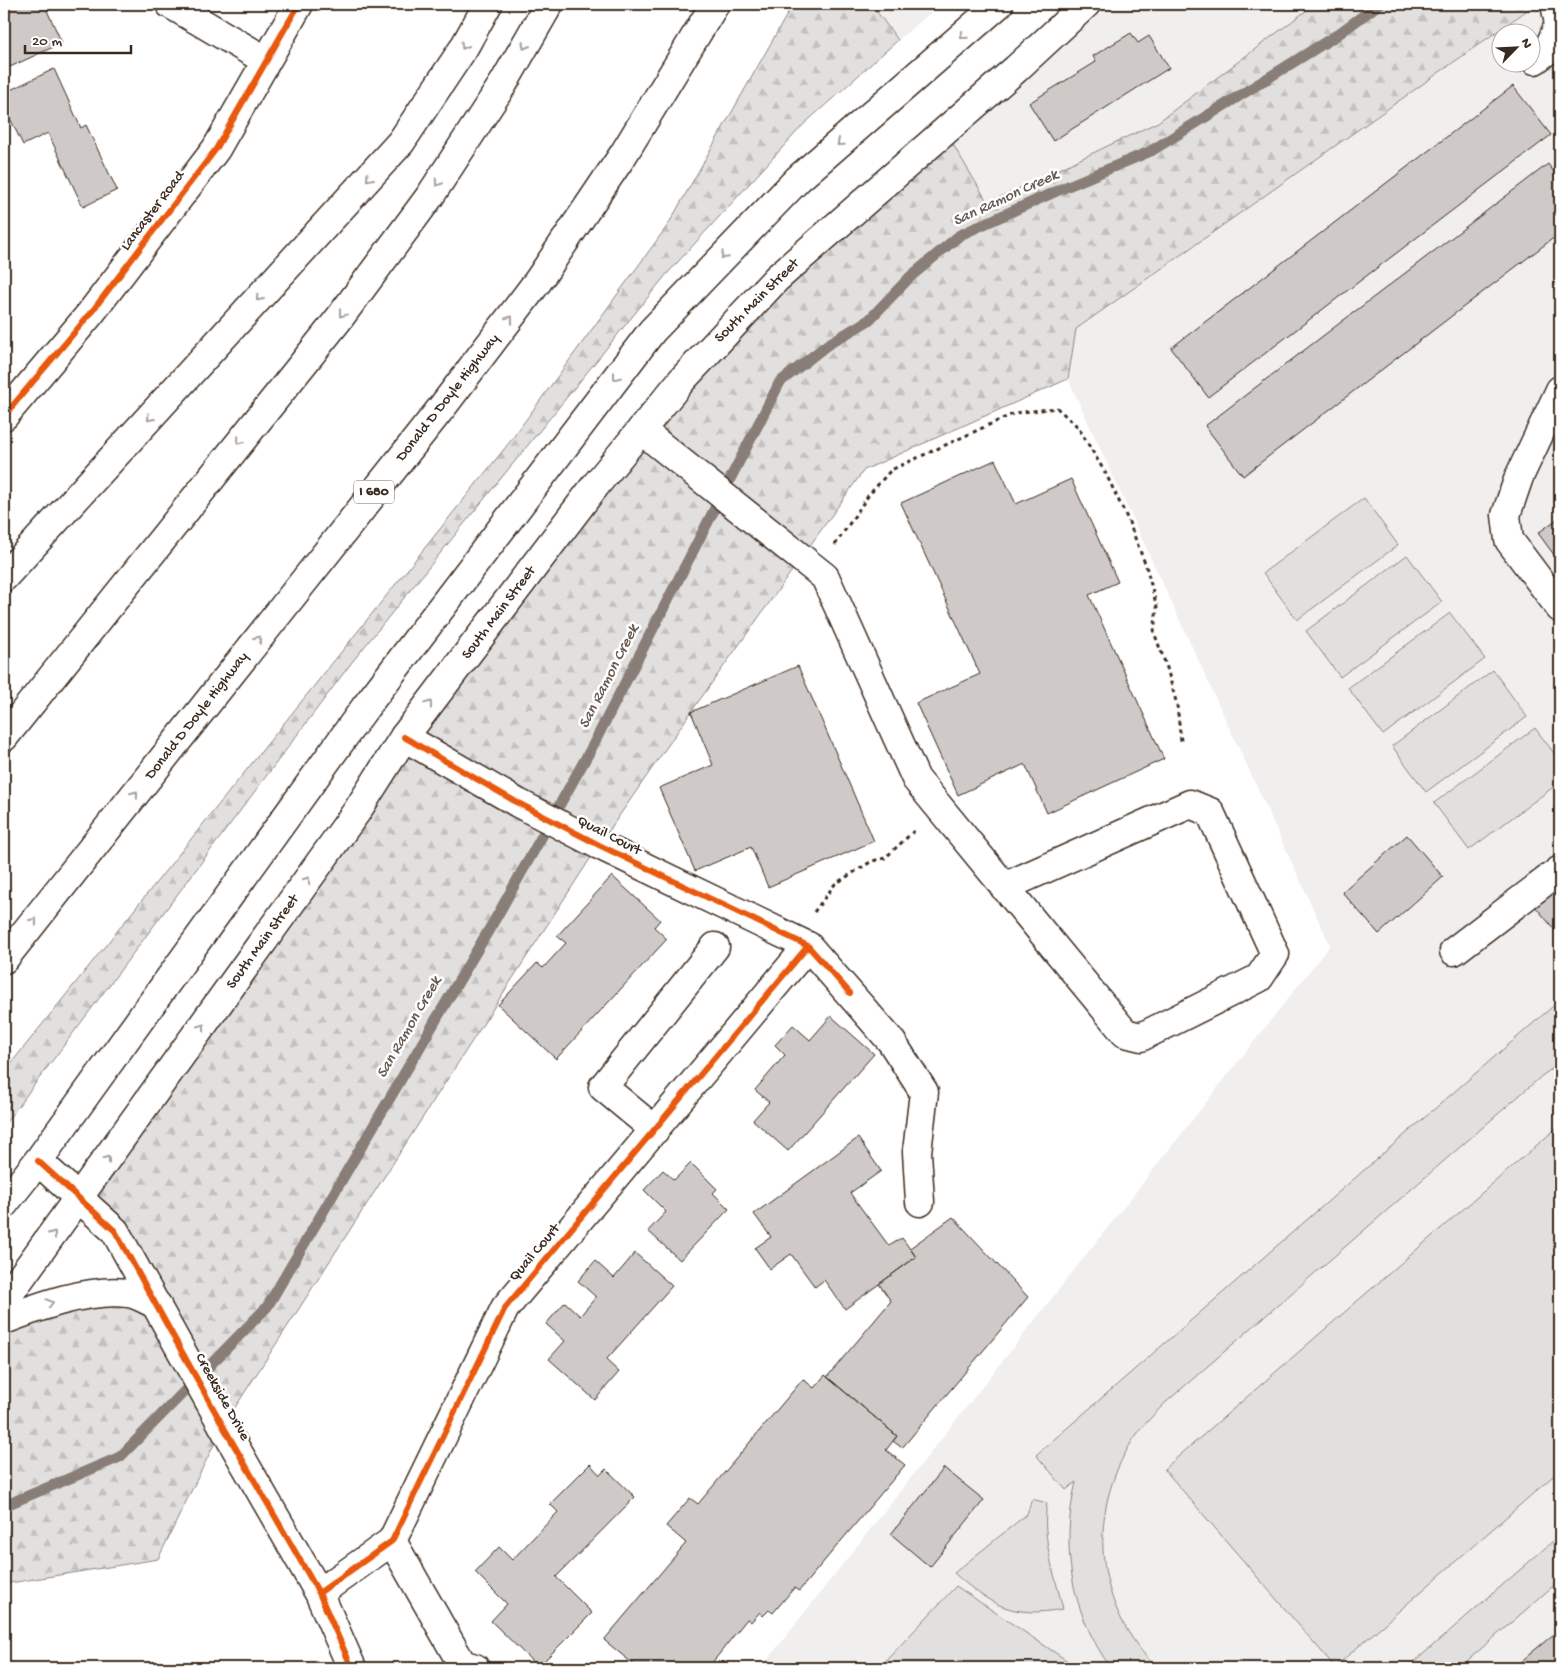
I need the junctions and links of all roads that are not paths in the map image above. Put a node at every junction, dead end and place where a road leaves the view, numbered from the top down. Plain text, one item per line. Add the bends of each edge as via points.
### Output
1 (170, 4) edge
2 (298, 4) edge
3 (488, 4) edge
4 (549, 4) edge
5 (715, 4) edge
6 (999, 4) edge
7 (1086, 4) edge
8 (1555, 4) edge
9 (1542, 55) edge
10 (266, 60) junction
11 (1560, 390) edge
12 (4, 416) edge
13 (641, 430) junction
14 (4, 577) edge
15 (1560, 608) edge
16 (4, 737) edge
17 (404, 737) junction
18 (1560, 870) edge
19 (1004, 887) junction
20 (802, 943) junction
21 (715, 947) dead end
22 (1454, 951) dead end
23 (4, 959) edge
24 (655, 1130) junction
25 (38, 1161) junction
26 (79, 1198) junction
27 (920, 1202) dead end
28 (4, 1204) edge
29 (4, 1301) edge
30 (161, 1312) junction
31 (4, 1320) edge
32 (392, 1541) junction
33 (320, 1593) junction
34 (352, 1668) edge
35 (474, 1668) edge

1 - 10 main road
2 - 10 main road, Lancaster Road
3 -> 14 main road via 463,49 401,142
4 -> 16 main road via 503,84 435,188 338,320
23 -> 5 main road, Donald D Doyle Highway / I 680 via 443,406 538,281 624,155
6 -> 25 main road via 798,179 652,331 364,709
7 - 13 main road, South Main Street via 776,278 682,380
8 - 9 main road via 1559,24 1548,50
10 - 12 main road, Lancaster Road via 216,149 90,314
11 - 15 main road via 1519,477 1506,515 1510,540
17 -> 13 main road, South Main Street
13 - 19 main road via 825,577 916,779
17 - 20 main road, Quail Court via 599,845
26 -> 17 main road, South Main Street via 357,810
18 - 22 main road
19 - 19 main road via 1125,1034 1141,1037 1259,978 1275,954 1210,812 1190,804
20 - 24 main road, Quail Court
20 - 27 main road, Quail Court via 890,1041 924,1092 917,1152
21 - 24 main road via 603,1087
24 - 32 main road, Quail Court via 505,1308
25 - 26 main road, Creekside Drive
25 - 28 main road
29 -> 26 main road, South Main Street
26 - 30 main road, Creekside Drive via 115,1231
31 -> 30 main road via 46,1304 94,1294 130,1293
30 - 33 main road, Creekside Drive
32 - 33 main road, Quail Court
32 - 35 main road via 462,1664
33 - 34 main road, Creekside Drive

